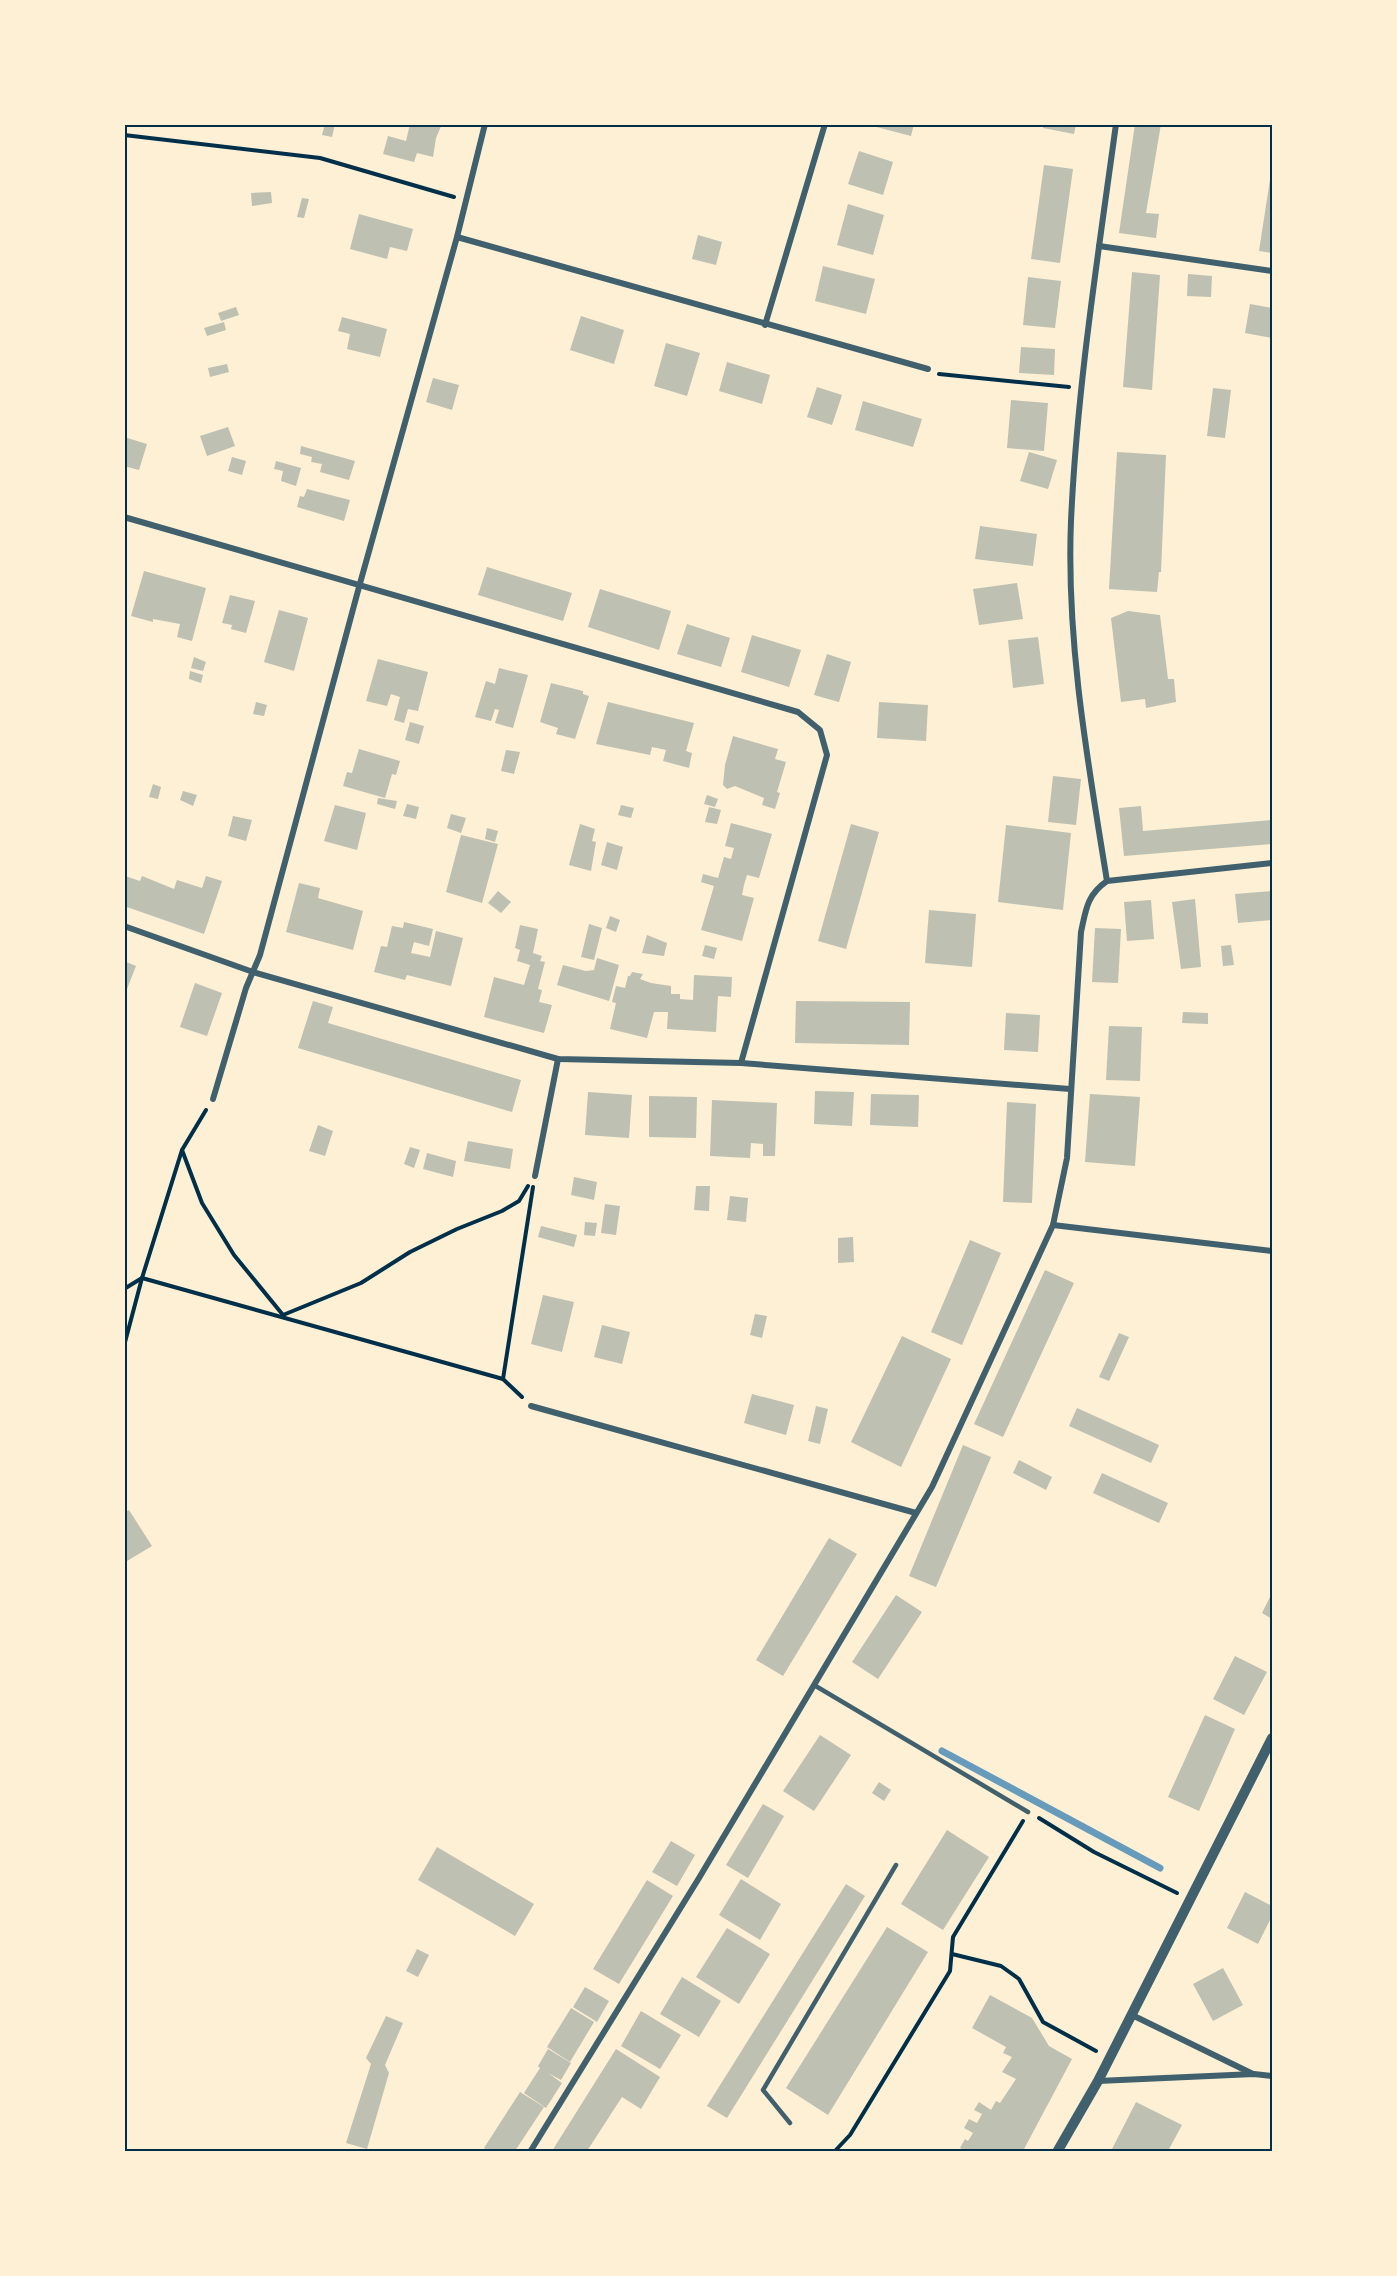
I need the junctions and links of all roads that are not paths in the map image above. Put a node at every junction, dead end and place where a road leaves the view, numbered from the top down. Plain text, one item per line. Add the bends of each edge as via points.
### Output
1 (485, 124) edge
2 (825, 124) edge
3 (1116, 124) edge
4 (457, 237) junction
5 (1099, 246) junction
6 (1272, 271) edge
7 (765, 325) junction
8 (928, 369) road end
9 (124, 517) edge
10 (359, 587) junction
11 (1272, 864) edge
12 (1107, 881) junction
13 (124, 926) edge
14 (253, 972) junction
15 (558, 1059) junction
16 (741, 1063) junction
17 (1070, 1089) junction
18 (213, 1099) road end
19 (535, 1176) road end
20 (1053, 1225) junction
21 (1272, 1251) edge
22 (531, 1406) road end
23 (916, 1513) junction
24 (814, 1685) junction
25 (1272, 1738) edge
26 (1028, 1812) road end
27 (896, 1865) dead end
28 (1132, 2015) junction
29 (1254, 2074) junction
30 (1272, 2076) edge
31 (1098, 2081) junction
32 (790, 2123) dead end
33 (530, 2151) edge
34 (1057, 2151) edge

1 - 4 street
2 - 7 street
3 - 5 street
4 - 7 street
4 - 10 street
5 - 6 street
5 - 12 street via 1071,522 1074,632 1087,761
7 - 8 street
9 - 10 street
10 - 14 street
10 - 16 street via 798,712 820,730 827,755
11 - 12 street
12 - 17 street via 1095,889 1086,906
13 - 14 street
14 - 15 street
14 - 18 street
15 - 16 street
15 - 19 street
16 - 17 street
17 - 20 street via 1067,1158
20 - 21 street
20 - 23 street via 932,1487
22 - 23 street
23 - 24 street
24 - 26 lane
24 - 33 street
25 - 28 street
27 - 32 lane via 764,2090
28 - 29 street
28 - 31 street
29 - 30 street
29 - 31 street
31 - 34 street

